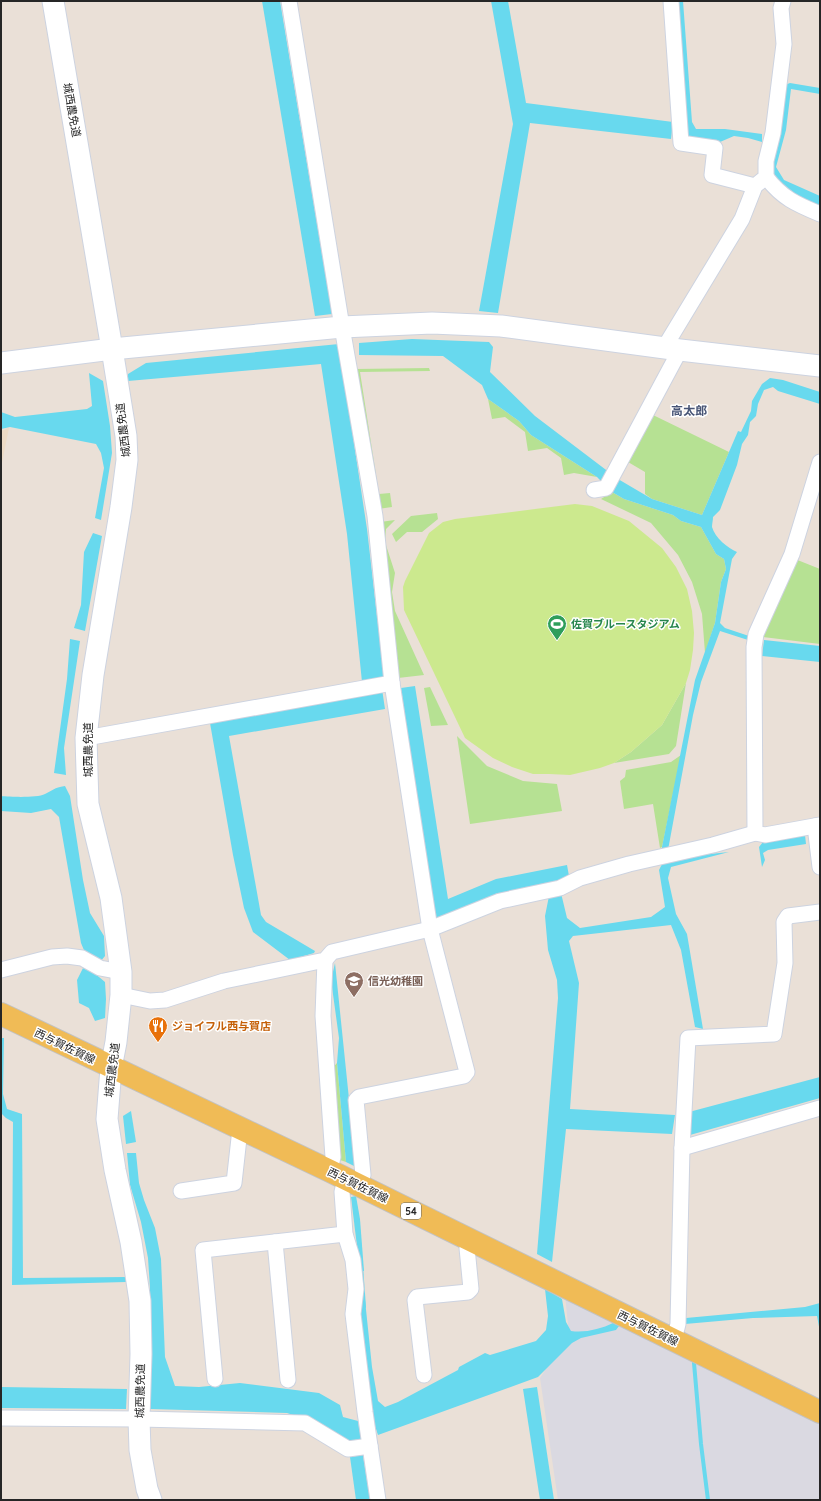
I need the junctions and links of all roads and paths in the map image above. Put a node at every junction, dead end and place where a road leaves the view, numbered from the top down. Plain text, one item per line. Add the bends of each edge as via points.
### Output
1 (53, 1) edge
2 (288, 1) edge
3 (671, 1) edge
4 (783, 1) edge
5 (760, 182) junction
6 (820, 214) edge
7 (342, 327) junction
8 (112, 349) junction
9 (672, 349) junction
10 (1, 363) edge
11 (820, 366) edge
12 (820, 462) edge
13 (600, 489) dead end
14 (392, 683) junction
15 (86, 738) junction
16 (818, 825) edge
17 (756, 833) junction
18 (820, 866) edge
19 (820, 912) edge
20 (430, 929) junction
21 (325, 960) junction
22 (1, 970) edge
23 (121, 972) junction
24 (121, 995) junction
25 (1, 1014) edge
26 (111, 1068) junction
27 (820, 1108) edge
28 (240, 1129) junction
29 (682, 1148) junction
30 (345, 1179) junction
31 (181, 1191) dead end
32 (346, 1234) junction
33 (469, 1240) junction
34 (275, 1242) junction
35 (674, 1340) junction
36 (424, 1375) dead end
37 (215, 1379) dead end
38 (288, 1380) dead end
39 (820, 1412) edge
40 (1, 1418) edge
41 (139, 1419) junction
42 (370, 1446) junction
43 (151, 1500) edge
44 (378, 1500) edge

1 - 8 street, 城西農免道
2 - 7 street
3 - 5 street via 681,143 715,148 712,175
4 - 5 street via 781,8 784,44 773,133
5 - 6 street via 776,189 793,202
5 - 9 street
7 - 8 street
7 - 9 street via 475,324
7 - 14 street via 375,516
8 - 10 street
8 - 15 street, 城西農免道 via 126,436 127,460 93,675
9 - 11 street
9 - 13 street via 614,474
12 - 17 street via 792,554 756,634
14 - 15 street
14 - 20 street
15 - 23 street, 城西農免道 via 88,804 111,898
16 - 17 street via 765,835
16 - 18 street
17 - 20 street via 629,864 580,878 560,888 500,901
19 - 29 street via 788,916 784,922 785,963 774,1034 688,1038
20 - 21 street via 332,952
20 - 30 street via 467,1072 464,1076 358,1097 356,1100 363,1175
21 - 24 street via 224,981 165,1000 150,1001
21 - 30 street via 323,1016 333,1157
22 - 23 street via 52,957 67,956 82,958 100,968
23 - 24 street, 城西農免道
24 - 26 street, 城西農免道
25 - 26 main road, 西与賀佐賀線 / 54
26 - 28 main road, 西与賀佐賀線 / 54
26 - 41 street, 城西農免道 via 107,1119 140,1301
27 - 29 street
28 - 30 main road, 西与賀佐賀線 / 54
28 - 31 street via 234,1183
29 - 35 street via 678,1324
30 - 32 street via 342,1192
30 - 33 main road, 西与賀佐賀線 / 54
32 - 34 street
32 - 42 street via 353,1260 356,1289 353,1314
33 - 35 main road, 西与賀佐賀線 / 54
33 - 36 street via 467,1248 471,1289 468,1292 417,1296 415,1300
34 - 37 street via 203,1250
34 - 38 street
35 - 39 main road, 西与賀佐賀線 / 54
40 - 41 street
41 - 42 street via 306,1424 348,1449
41 - 43 street, 城西農免道 via 140,1450
42 - 44 street

